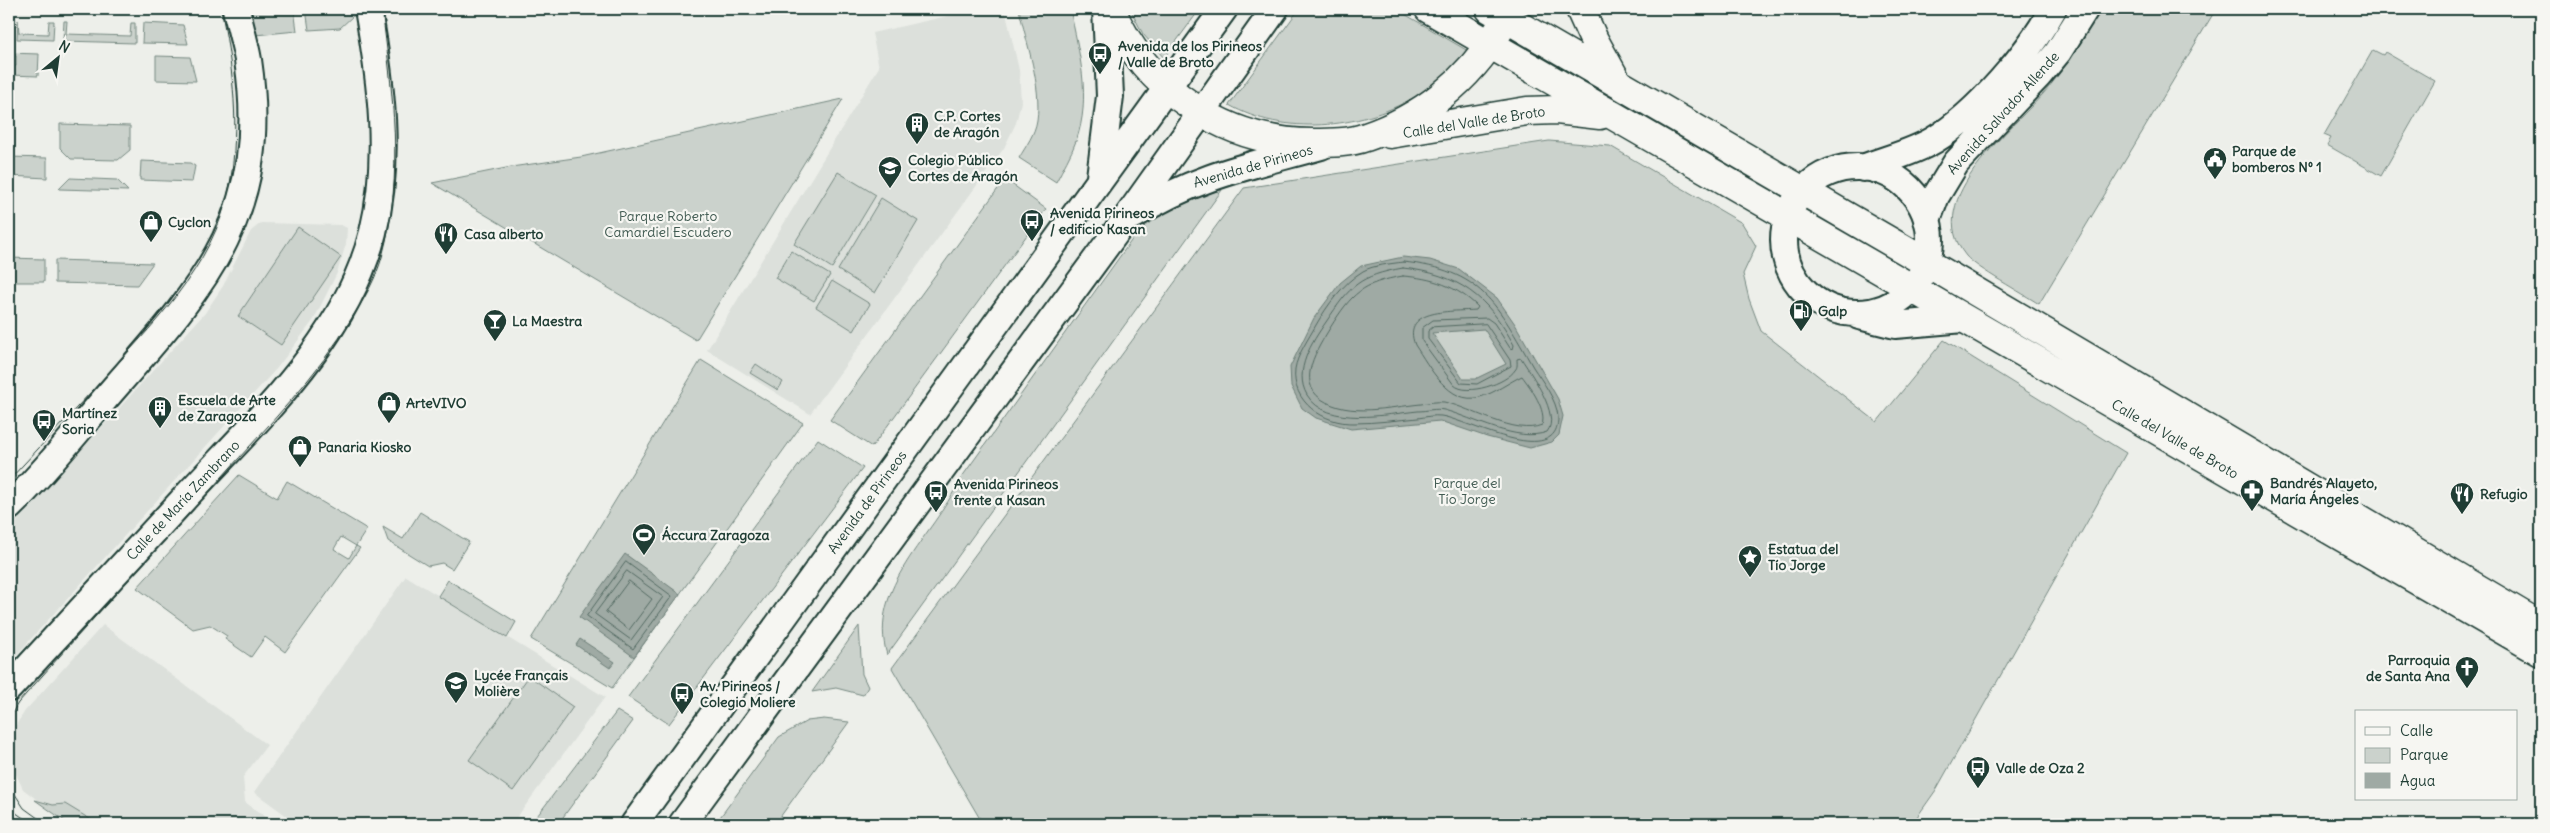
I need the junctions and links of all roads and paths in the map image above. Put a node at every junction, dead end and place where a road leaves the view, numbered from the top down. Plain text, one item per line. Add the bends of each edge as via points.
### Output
1 (236, 9) edge
2 (368, 9) edge
3 (1106, 9) edge
4 (1111, 9) edge
5 (1224, 9) edge
6 (1275, 9) edge
7 (1429, 9) edge
8 (1580, 9) edge
9 (2053, 9) edge
10 (2085, 9) edge
11 (1502, 12) edge
12 (1490, 45) junction
13 (1617, 81) junction
14 (1167, 88) junction
15 (1201, 112) junction
16 (1614, 117) junction
17 (1365, 138) junction
18 (1331, 143) junction
19 (1863, 168) junction
20 (1100, 180) junction
21 (1803, 191) junction
22 (1788, 217) junction
23 (1125, 220) junction
24 (1927, 220) junction
25 (1927, 263) junction
26 (1911, 289) junction
27 (1854, 314) junction
28 (1964, 319) junction
29 (9, 508) edge
30 (2541, 626) edge
31 (2541, 652) edge
32 (9, 688) edge
33 (634, 824) edge
34 (682, 824) edge

1 - 29 main road via 250,80 252,141 244,188 220,253 205,278 156,341
2 - 32 main road, Calle de María Zambrano via 381,111 382,180 373,233 363,263 338,315 312,355 261,416
3 - 20 main road, Avenida de Pirineos via 1110,96
4 - 14 main road, Avenida de Pirineos via 1130,45
5 - 14 main road, Avenida de Pirineos
6 - 15 main road, Avenida de Pirineos
7 - 12 main road, Calle del Valle de Broto
8 - 13 main road
9 - 19 main road, Avenida Salvador Allende via 2011,66 1966,116 1932,141
10 - 24 main road, Avenida Salvador Allende via 2039,75 1956,163 1936,196
11 - 12 main road, Avenida de Pirineos
11 - 13 main road, Calle del Valle de Broto
12 - 16 main road, Calle del Valle de Broto
12 - 17 main road, Avenida de Pirineos via 1459,82 1440,98 1408,118
13 - 21 main road, Calle del Valle de Broto
14 - 15 main road, Avenida de Pirineos
14 - 20 main road, Avenida de Pirineos
15 - 18 main road, Avenida de Pirineos via 1264,138 1297,143
15 - 23 main road, Avenida de Pirineos
16 - 17 main road, Calle del Valle de Broto via 1558,110 1528,111
16 - 22 main road, Calle del Valle de Broto
17 - 18 main road, Avenida de Pirineos
18 - 23 main road, Avenida de Pirineos via 1210,176 1154,202
19 - 21 main road via 1826,174
19 - 24 main road via 1884,172 1903,184 1918,200
20 - 33 main road, Avenida de Pirineos
21 - 22 main road
21 - 25 main road, Calle del Valle de Broto
22 - 26 main road, Calle del Valle de Broto
22 - 27 main road via 1784,232 1785,251 1795,280 1820,304
23 - 34 main road, Avenida de Pirineos
24 - 25 main road via 1930,234
25 - 26 main road
25 - 30 main road, Calle del Valle de Broto
26 - 27 main road via 1889,306
26 - 28 main road, Calle del Valle de Broto
27 - 28 main road via 1895,325
28 - 31 main road, Calle del Valle de Broto

